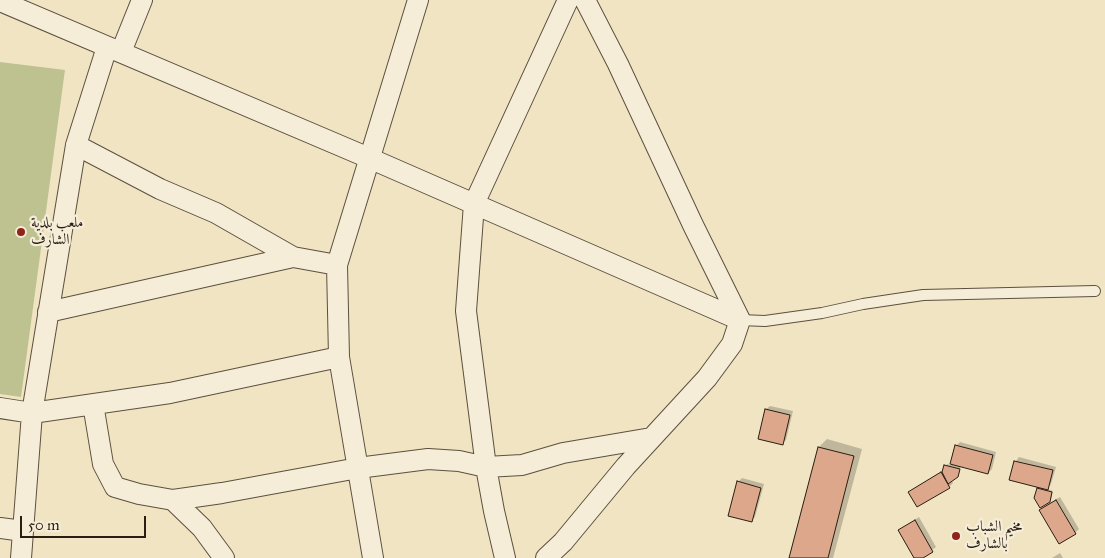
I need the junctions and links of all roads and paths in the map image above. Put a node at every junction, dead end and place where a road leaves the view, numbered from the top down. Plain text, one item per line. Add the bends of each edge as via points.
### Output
1 (142, 0) edge
2 (418, 0) edge
3 (568, 0) edge
4 (585, 0) edge
5 (0, 1) edge
6 (114, 50) junction
7 (76, 145) junction
8 (369, 158) junction
9 (474, 204) junction
10 (292, 256) junction
11 (337, 265) junction
12 (1095, 291) dead end
13 (48, 312) junction
14 (740, 320) junction
15 (339, 357) junction
16 (93, 404) junction
17 (0, 408) edge
18 (32, 413) junction
19 (651, 438) junction
20 (486, 467) junction
21 (358, 468) junction
22 (173, 500) junction
23 (0, 528) edge
24 (23, 531) junction
25 (21, 558) edge
26 (224, 558) edge
27 (373, 558) edge
28 (505, 558) edge
29 (546, 558) edge

1 - 6 street
2 - 8 street
3 - 9 street
4 - 14 street
5 - 6 street
6 - 7 street
6 - 8 street
7 - 10 street via 216,214
7 - 13 street
8 - 9 street
8 - 11 street
9 - 14 street
9 - 20 street via 466,311
10 - 11 street
10 - 13 street
11 - 15 street
12 - 14 lane via 924,295 765,321
13 - 18 street
14 - 19 street via 732,344 707,378
15 - 16 street via 170,393
15 - 21 street
16 - 18 street
16 - 22 street via 103,464 115,487
17 - 18 street
18 - 24 street
19 - 20 street via 563,453 522,465
19 - 29 street
20 - 21 street via 428,459
20 - 28 street
21 - 22 street
21 - 27 street
22 - 26 street via 202,528
23 - 24 street
24 - 25 street

